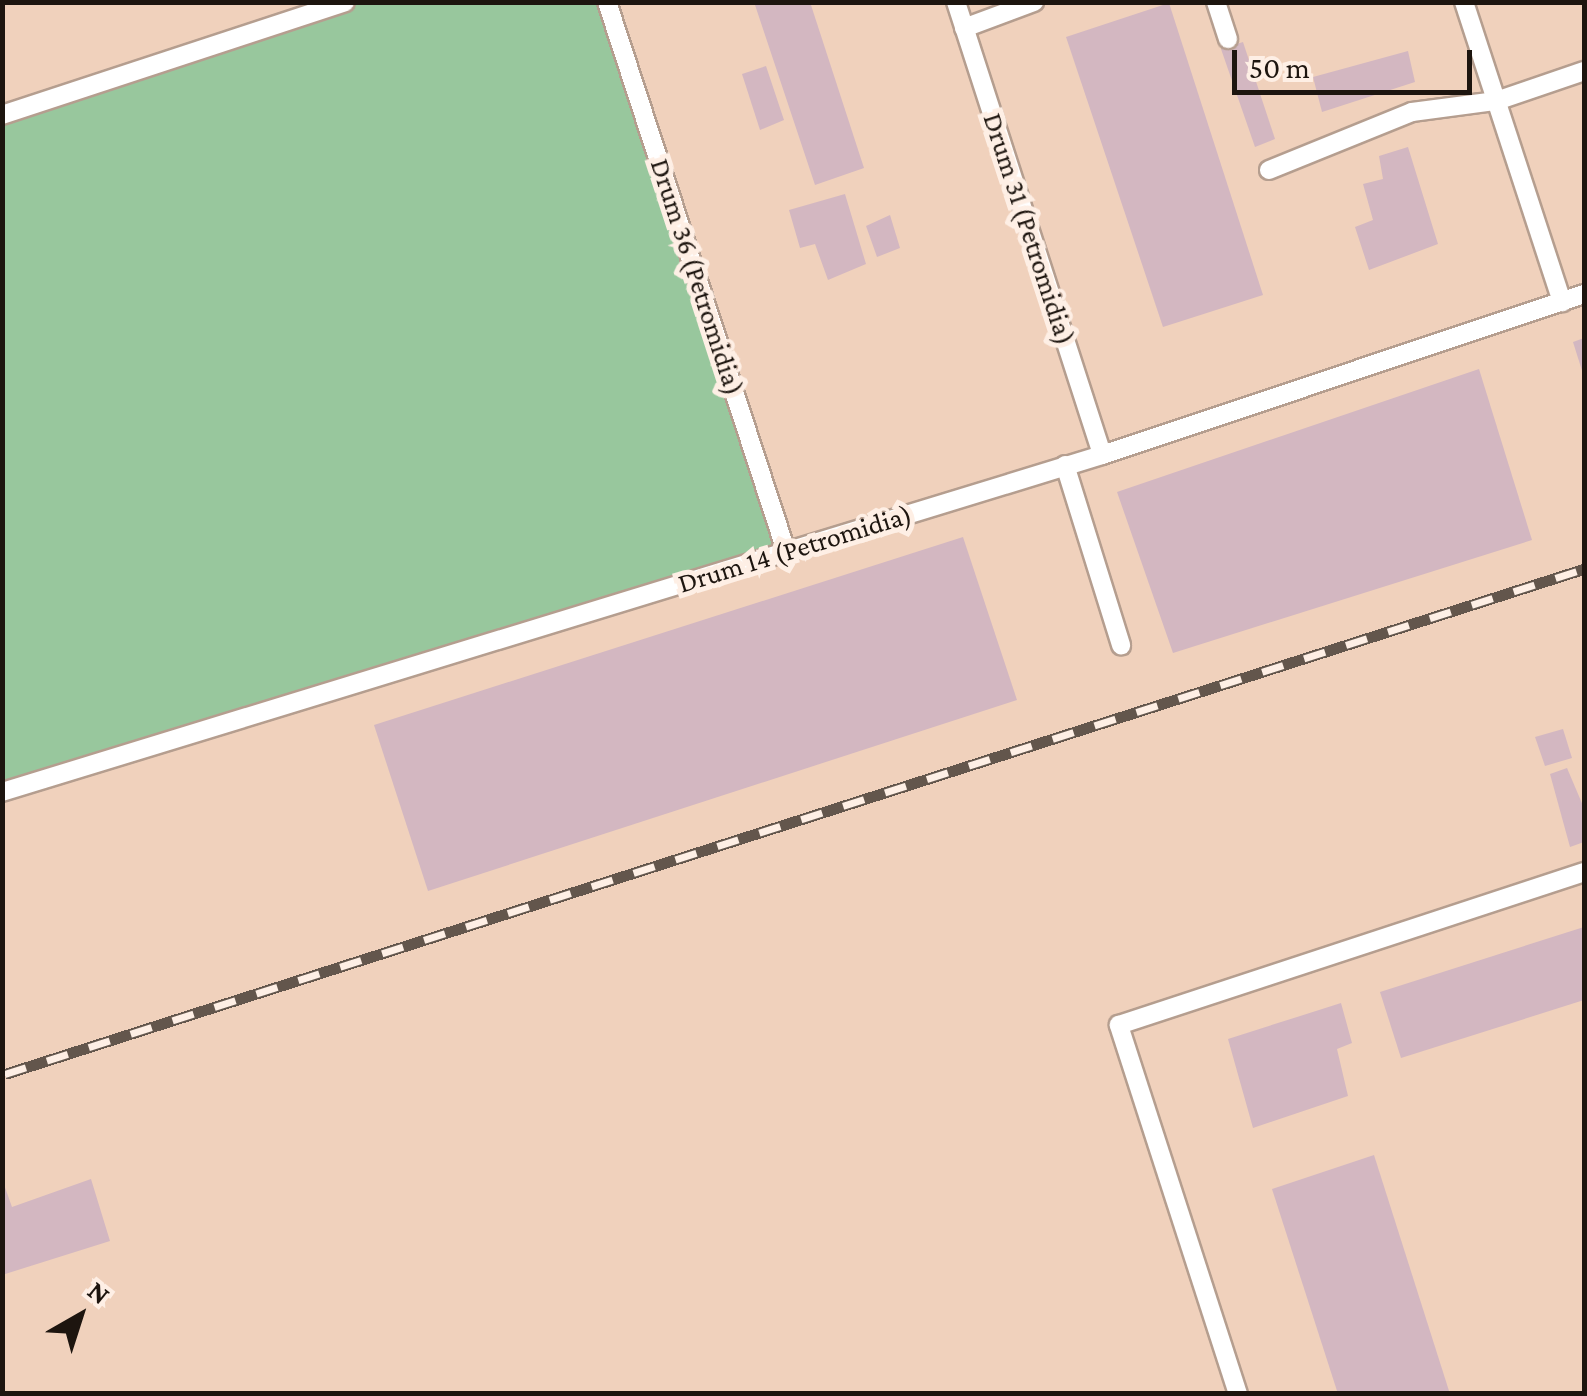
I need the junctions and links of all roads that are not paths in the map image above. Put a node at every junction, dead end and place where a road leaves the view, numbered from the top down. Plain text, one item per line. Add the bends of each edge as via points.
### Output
1 (345, 2) edge
2 (607, 2) edge
3 (956, 2) edge
4 (1034, 2) edge
5 (1216, 2) edge
6 (1464, 2) edge
7 (964, 28) junction
8 (1228, 39) dead end
9 (1584, 72) edge
10 (1496, 101) junction
11 (2, 115) edge
12 (1270, 170) dead end
13 (1584, 294) edge
14 (1562, 302) junction
15 (1102, 454) junction
16 (1065, 466) junction
17 (786, 551) junction
18 (1120, 645) dead end
19 (2, 792) edge
20 (1584, 872) edge
21 (1238, 1394) edge

1 - 11 lane
2 - 17 lane, Drum 36 (Petromidia)
3 - 7 lane, Drum 31 (Petromidia)
4 - 7 lane
5 - 8 lane
6 - 10 lane
7 - 15 lane, Drum 31 (Petromidia)
9 - 10 lane
10 - 12 lane via 1412,112
10 - 14 lane
13 - 14 lane, Drum 14 (Petromidia)
14 - 15 lane, Drum 14 (Petromidia)
15 - 16 lane, Drum 14 (Petromidia)
16 - 17 lane, Drum 14 (Petromidia)
16 - 18 lane
17 - 19 lane, Drum 14 (Petromidia)
20 - 21 lane via 1119,1026

